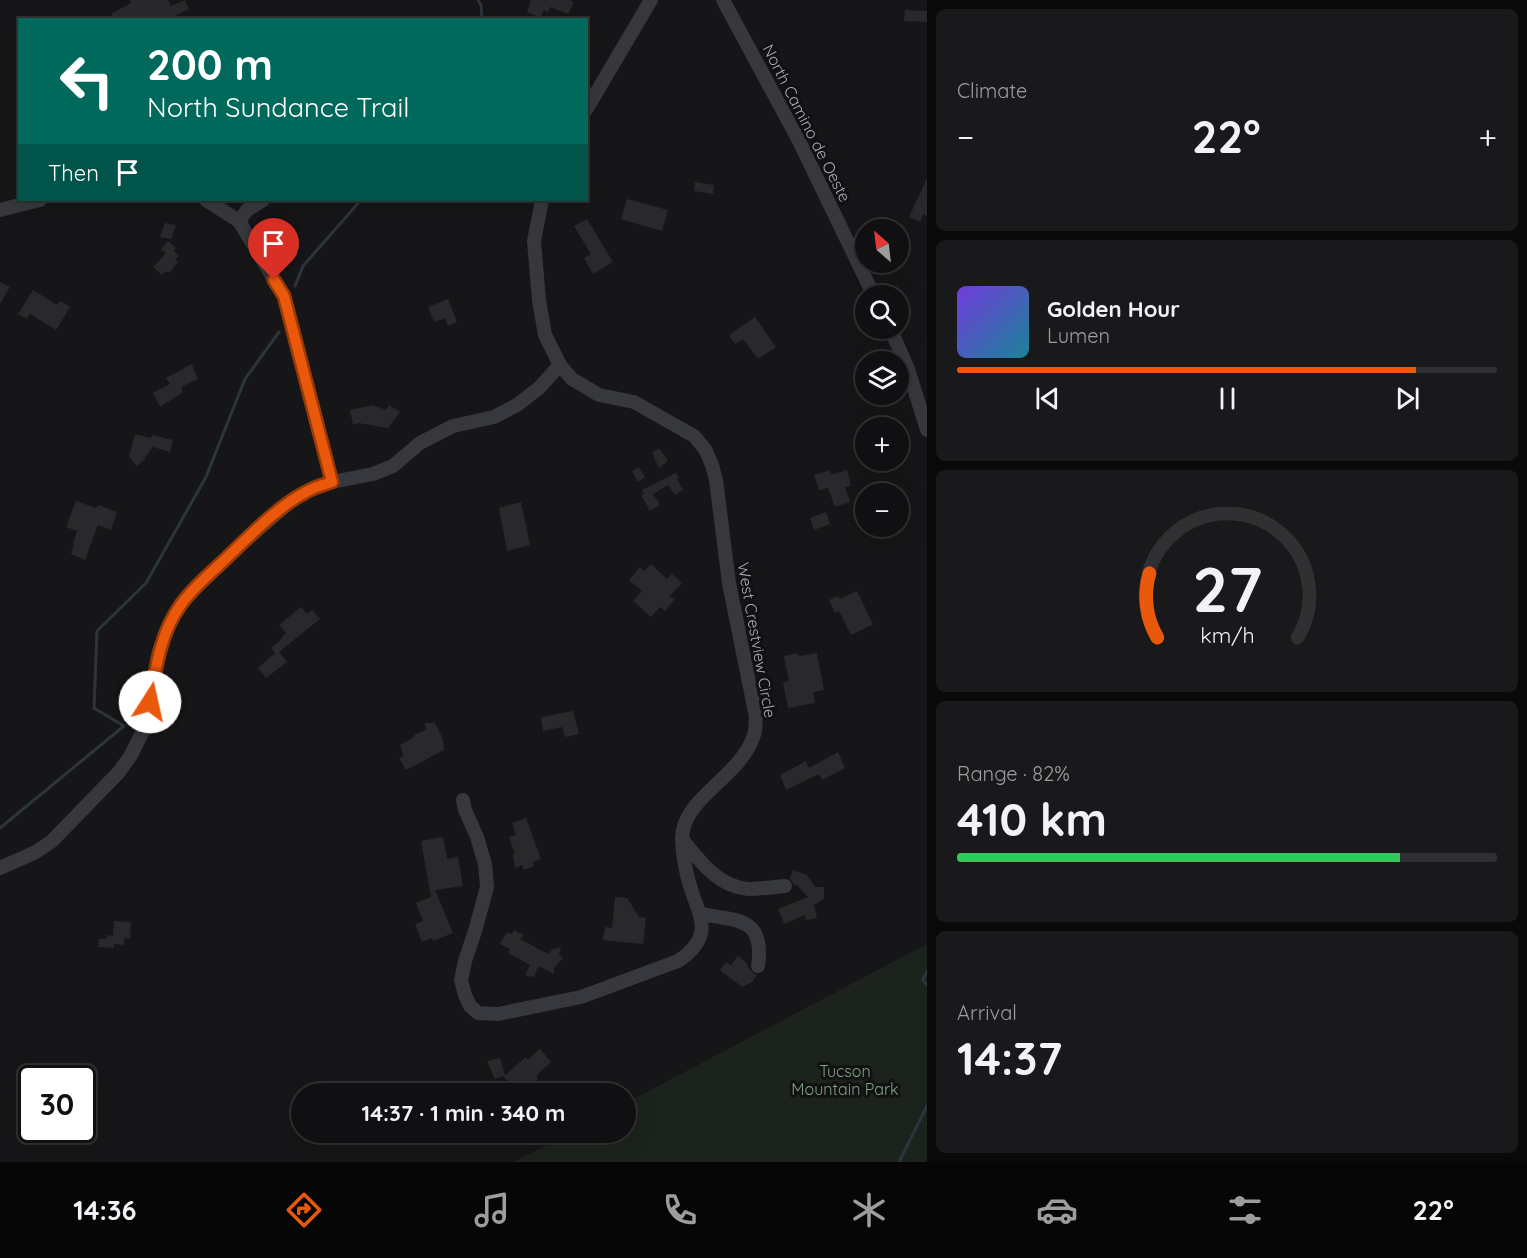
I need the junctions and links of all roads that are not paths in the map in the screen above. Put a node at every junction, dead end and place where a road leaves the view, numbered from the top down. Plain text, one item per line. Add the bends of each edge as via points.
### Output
1 (651, 0) edge
2 (723, 0) edge
3 (588, 107) edge
4 (36, 201) edge
5 (208, 201) edge
6 (260, 201) edge
7 (542, 201) edge
8 (0, 210) edge
9 (239, 221) junction
10 (869, 285) edge
11 (895, 339) edge
12 (560, 364) junction
13 (927, 430) edge
14 (332, 482) junction
15 (463, 800) dead end
16 (682, 839) junction
17 (0, 868) edge
18 (785, 886) dead end
19 (700, 914) junction
20 (758, 966) dead end

1 - 3 street
2 - 10 street, North Camino de Oeste via 798,139
4 - 8 street
5 - 9 street
6 - 9 street
7 - 12 street, West Crestview Circle via 534,241 539,300 545,335
9 - 14 street via 284,296
11 - 13 street
12 - 14 street via 539,388 494,417 453,426 420,443 393,466
12 - 16 street, West Crestview Circle via 572,379 599,395 634,402 694,436 705,449 716,480 729,583 756,717 754,734 742,758 688,816
14 - 17 street via 291,501 180,605 158,656 146,724 131,755 52,841
15 - 19 street, West Crestview Circle via 477,837 487,887 487,909 475,931 462,980 470,1006 478,1013 498,1014 581,997 678,961 697,944 702,931
16 - 18 street via 706,868 732,885 747,889
16 - 19 street, West Crestview Circle via 688,877
19 - 20 street via 744,923 753,929 760,949

